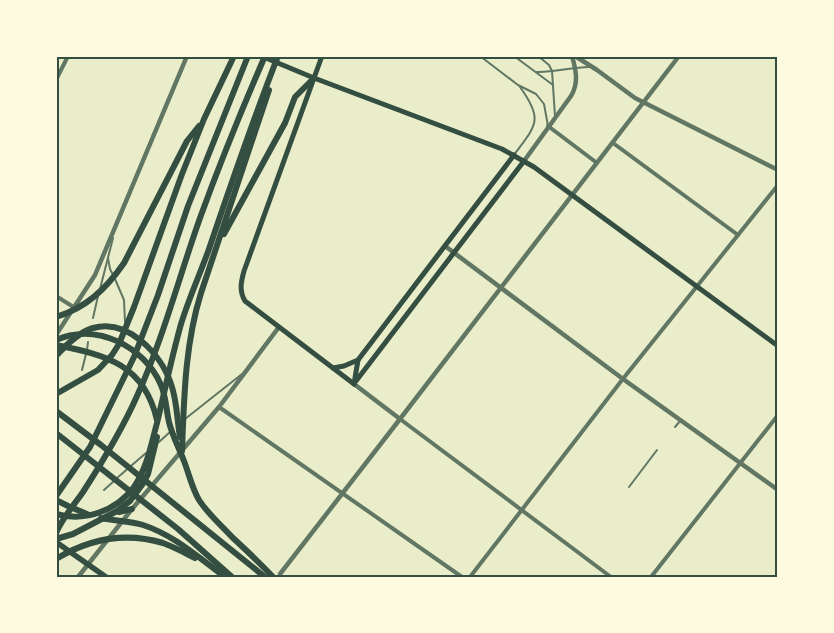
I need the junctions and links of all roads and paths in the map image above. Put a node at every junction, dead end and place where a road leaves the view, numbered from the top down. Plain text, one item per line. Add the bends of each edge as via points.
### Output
1 (68, 56) edge
2 (187, 56) edge
3 (234, 56) edge
4 (248, 56) edge
5 (261, 56) edge
6 (265, 56) edge
7 (278, 56) edge
8 (322, 56) edge
9 (480, 56) edge
10 (514, 56) edge
11 (538, 56) edge
12 (574, 56) edge
13 (679, 56) edge
14 (575, 67) junction
15 (591, 67) junction
16 (552, 71) junction
17 (536, 72) junction
18 (314, 78) junction
19 (56, 80) edge
20 (553, 85) junction
21 (518, 86) junction
22 (644, 102) junction
23 (555, 116) junction
24 (204, 119) junction
25 (255, 122) junction
26 (548, 126) junction
27 (613, 143) junction
28 (514, 155) junction
29 (524, 161) junction
30 (597, 163) junction
31 (778, 170) edge
32 (778, 185) edge
33 (573, 195) junction
34 (117, 224) junction
35 (738, 235) junction
36 (445, 246) junction
37 (454, 253) junction
38 (108, 256) junction
39 (212, 257) junction
40 (697, 287) junction
41 (501, 288) junction
42 (56, 296) edge
43 (75, 308) junction
44 (56, 317) edge
45 (93, 318) dead end
46 (279, 328) junction
47 (123, 333) junction
48 (56, 335) edge
49 (56, 340) edge
50 (88, 342) dead end
51 (56, 345) edge
52 (778, 346) edge
53 (56, 356) edge
54 (358, 360) junction
55 (250, 367) junction
56 (333, 368) junction
57 (82, 370) dead end
58 (623, 379) junction
59 (354, 384) junction
60 (56, 394) edge
61 (219, 407) junction
62 (56, 411) edge
63 (778, 415) edge
64 (400, 419) junction
65 (680, 420) junction
66 (675, 427) dead end
67 (56, 433) edge
68 (182, 450) junction
69 (657, 450) dead end
70 (184, 463) junction
71 (740, 463) junction
72 (629, 487) dead end
73 (104, 490) dead end
74 (778, 490) edge
75 (343, 493) junction
76 (56, 496) edge
77 (56, 500) edge
78 (132, 509) junction
79 (521, 511) junction
80 (56, 514) edge
81 (110, 515) junction
82 (56, 533) edge
83 (56, 540) edge
84 (56, 558) edge
85 (88, 564) junction
86 (210, 566) junction
87 (276, 575) edge
88 (78, 577) edge
89 (106, 577) edge
90 (225, 577) edge
91 (232, 577) edge
92 (265, 577) edge
93 (462, 577) edge
94 (470, 577) edge
95 (611, 577) edge
96 (652, 577) edge

1 - 19 street
2 - 34 street
3 - 24 highway
4 - 76 highway via 188,206 134,357 90,447
5 - 18 main road
6 - 82 highway via 200,218 137,397 105,458
7 - 25 highway
8 - 18 main road
9 - 21 lane
10 - 17 lane
11 - 16 lane
12 - 14 street
12 - 15 street
13 - 22 street
14 - 15 lane
14 - 16 lane
14 - 23 street via 575,88
15 - 22 street
16 - 17 lane
16 - 20 lane
17 - 20 lane
18 - 28 main road
18 - 39 highway via 295,97 285,123
18 - 46 main road via 242,279 245,301
20 - 23 lane
21 - 26 lane via 540,98
21 - 28 lane via 534,109 534,125
22 - 27 street
22 - 31 street
23 - 26 street
24 - 44 highway via 187,141 114,277 93,299
24 - 47 highway
25 - 39 highway
25 - 80 highway via 182,323 142,473 134,486 109,508 95,514
26 - 29 street
26 - 30 street
27 - 30 street
27 - 35 street
28 - 29 main road
28 - 36 main road
29 - 33 main road
29 - 37 main road
30 - 33 street
32 - 35 street
33 - 40 main road
33 - 41 street
34 - 38 lane
34 - 43 street
35 - 40 street
36 - 37 street
36 - 54 main road
37 - 41 street
37 - 59 main road
38 - 45 lane
38 - 47 lane via 110,269 124,300
39 - 68 highway via 195,312
40 - 52 main road
40 - 58 street
41 - 58 street
41 - 64 street
42 - 43 street
43 - 48 street
46 - 55 street
46 - 56 main road
47 - 60 highway via 116,350 102,366
49 - 70 highway via 77,334 101,335 118,341 140,356 160,383
50 - 57 lane
51 - 81 highway via 104,356 121,366 148,393 155,412 158,429 148,474 137,493 124,507
53 - 68 highway via 80,334 96,328 115,328 139,340 160,362 168,376
54 - 56 main road
54 - 59 main road
55 - 61 street
55 - 73 lane
56 - 59 main road
58 - 65 street
58 - 79 street
59 - 64 street
61 - 75 street
61 - 78 street
62 - 92 highway
63 - 71 street
64 - 75 street
64 - 79 street
65 - 66 lane
65 - 71 street
67 - 91 highway
68 - 70 highway
69 - 72 lane
70 - 87 highway via 204,507
71 - 74 street
71 - 96 street
75 - 87 street
75 - 93 street
77 - 86 highway via 92,516 156,530
78 - 81 highway
78 - 85 street
79 - 94 street
79 - 95 street
81 - 83 highway
83 - 85 main road
84 - 86 highway via 94,541 125,538 165,544
85 - 88 street
85 - 89 main road
86 - 90 highway

